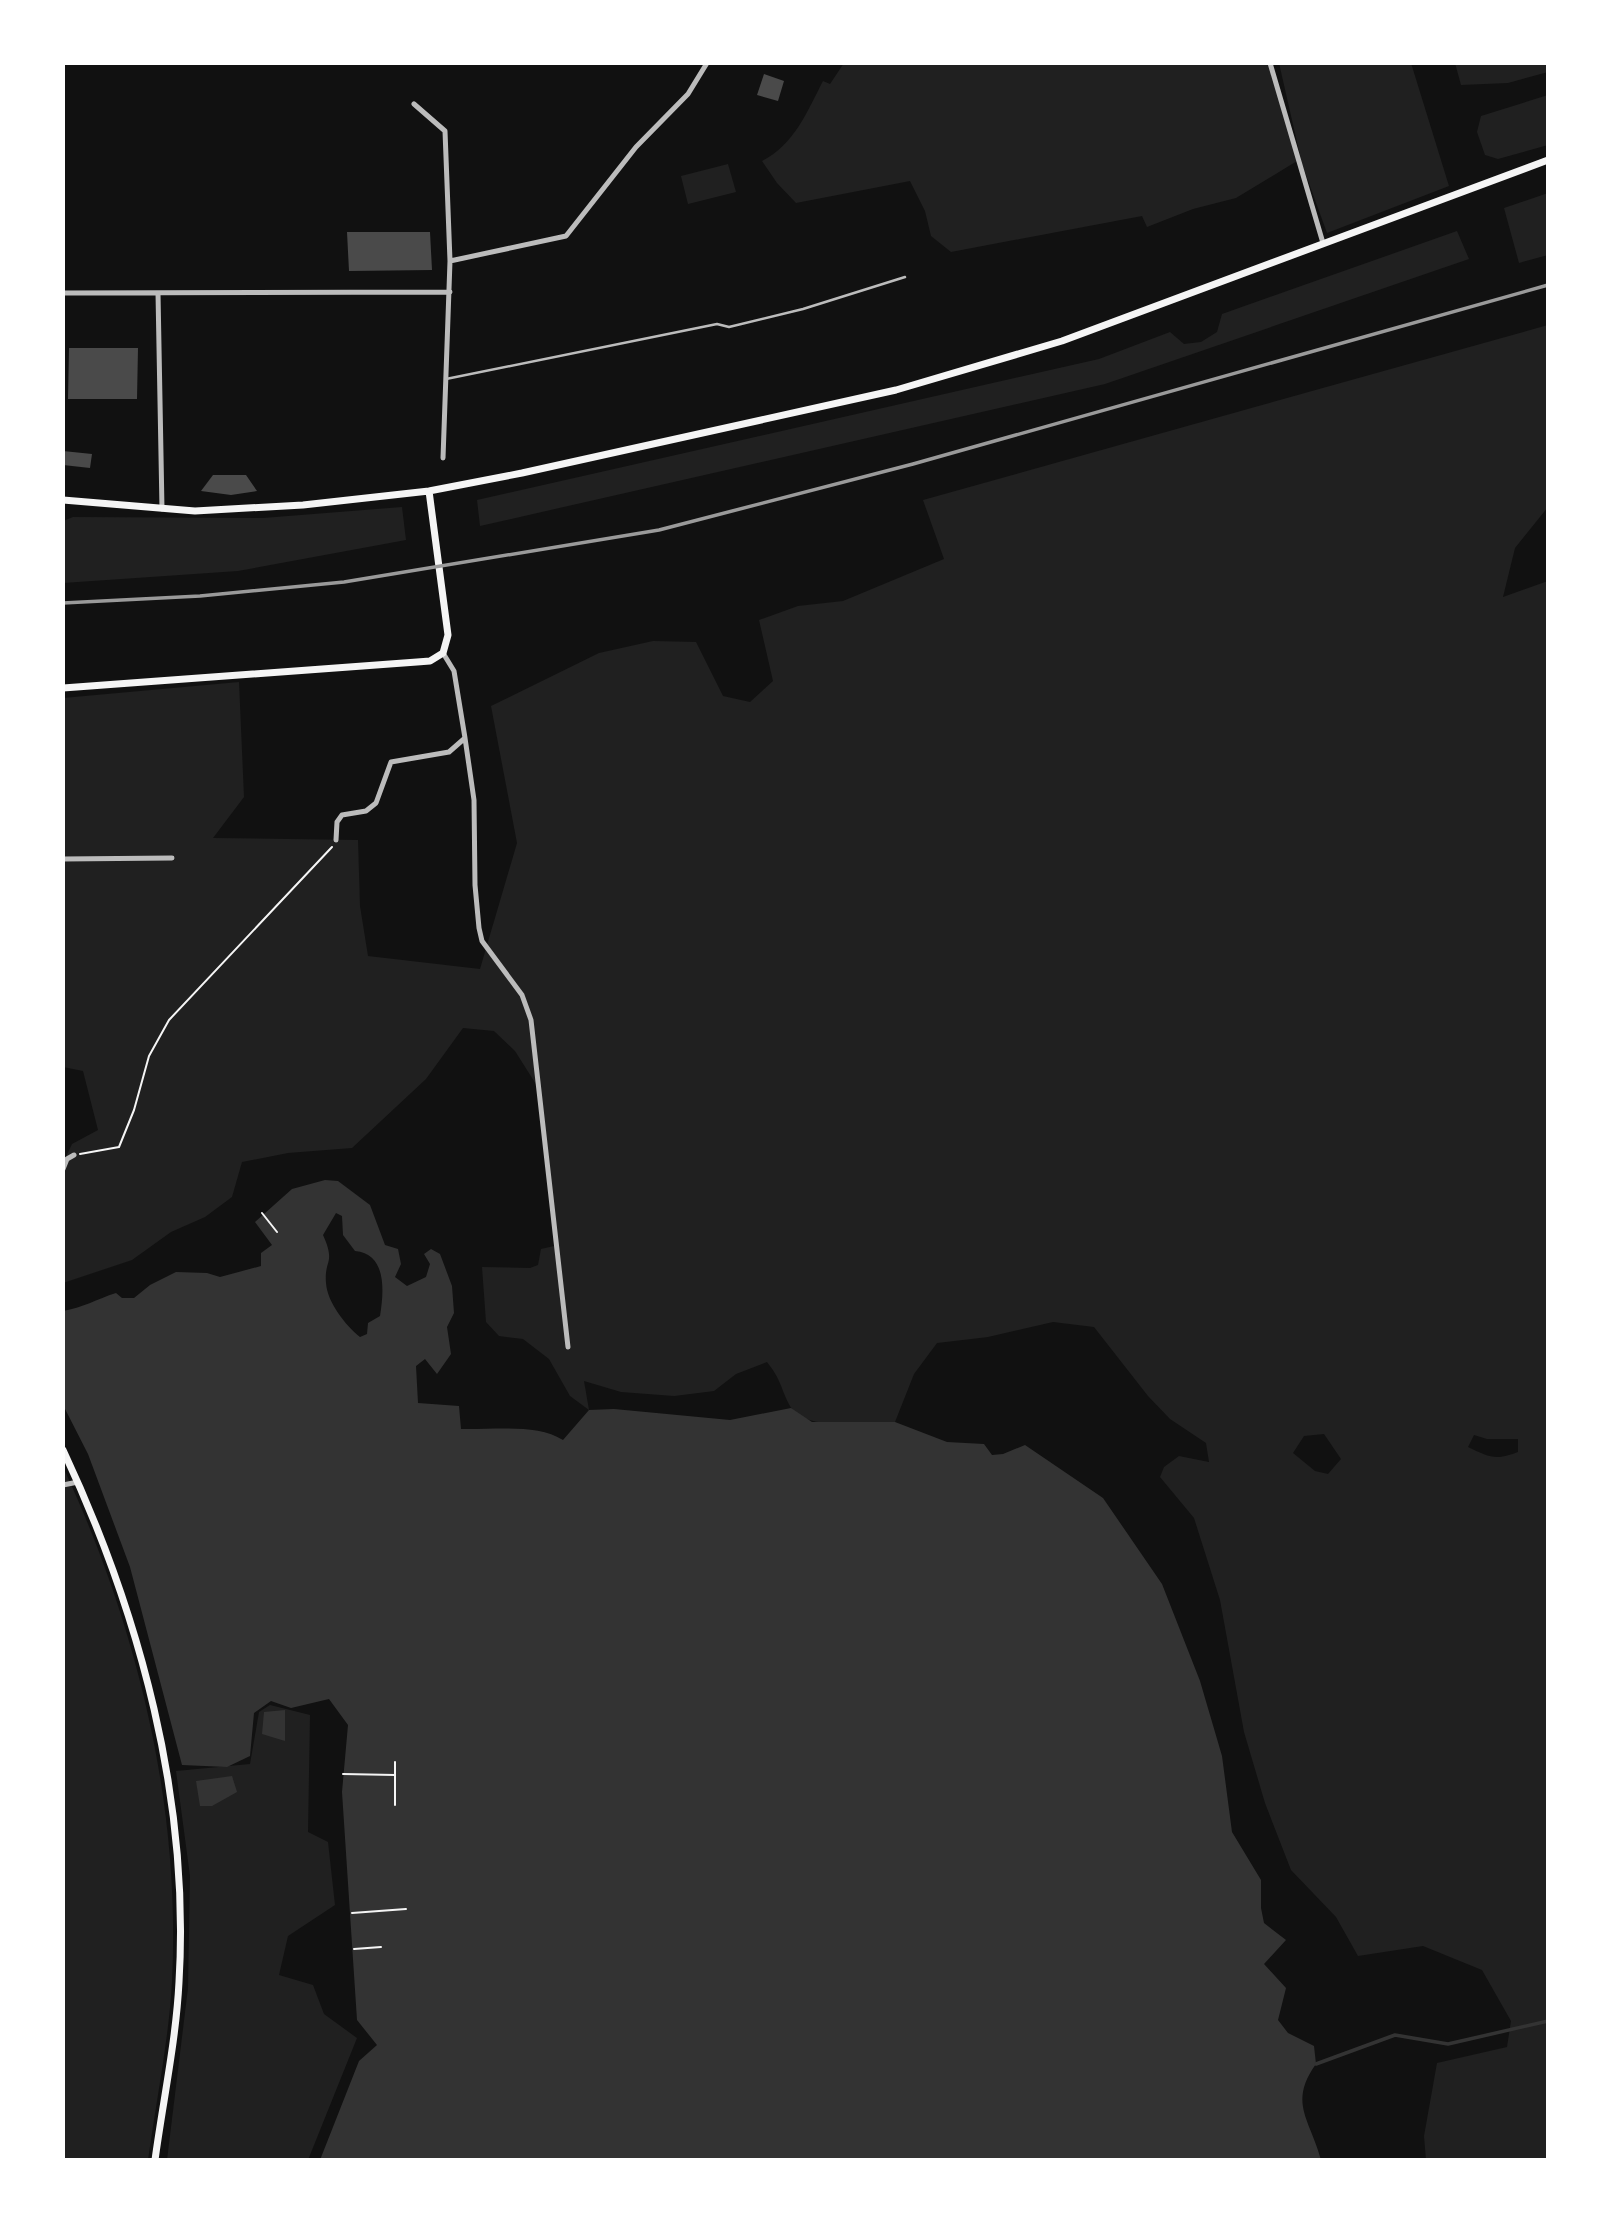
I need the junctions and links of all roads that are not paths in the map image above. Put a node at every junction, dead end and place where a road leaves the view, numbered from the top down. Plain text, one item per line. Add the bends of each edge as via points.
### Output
1 (707, 63) edge
2 (1270, 63) edge
3 (414, 104) dead end
4 (1548, 160) edge
5 (1323, 243) junction
6 (450, 261) junction
7 (905, 277) dead end
8 (450, 292) junction
9 (63, 293) edge
10 (158, 293) junction
11 (446, 379) junction
12 (443, 458) dead end
13 (429, 491) junction
14 (63, 500) edge
15 (162, 509) junction
16 (443, 653) junction
17 (63, 688) edge
18 (465, 738) junction
19 (336, 840) road end
20 (172, 858) dead end
21 (63, 859) edge
22 (74, 1155) road end
23 (63, 1169) edge
24 (568, 1347) dead end
25 (63, 1450) edge
26 (78, 1482) junction
27 (63, 1485) edge
28 (155, 2160) edge

1 - 6 street via 688,94 636,147 566,236
2 - 5 street
3 - 6 street via 445,131
4 - 5 main road
5 - 13 main road via 1149,310 951,375
6 - 8 street
7 - 11 lane via 729,327 717,324
8 - 10 street
8 - 11 street
9 - 10 street
10 - 15 street
11 - 12 street
13 - 15 main road via 257,509
13 - 16 main road via 448,635
14 - 15 main road
16 - 17 main road via 430,661
16 - 18 street via 454,671
18 - 19 street via 449,752 391,762 376,803 366,811 342,815
18 - 24 street via 474,800 476,912 482,941 522,995 531,1020
20 - 21 street
22 - 23 street via 67,1158
25 - 26 main road
26 - 27 street
26 - 28 main road via 132,1627 174,1805 179,1982

